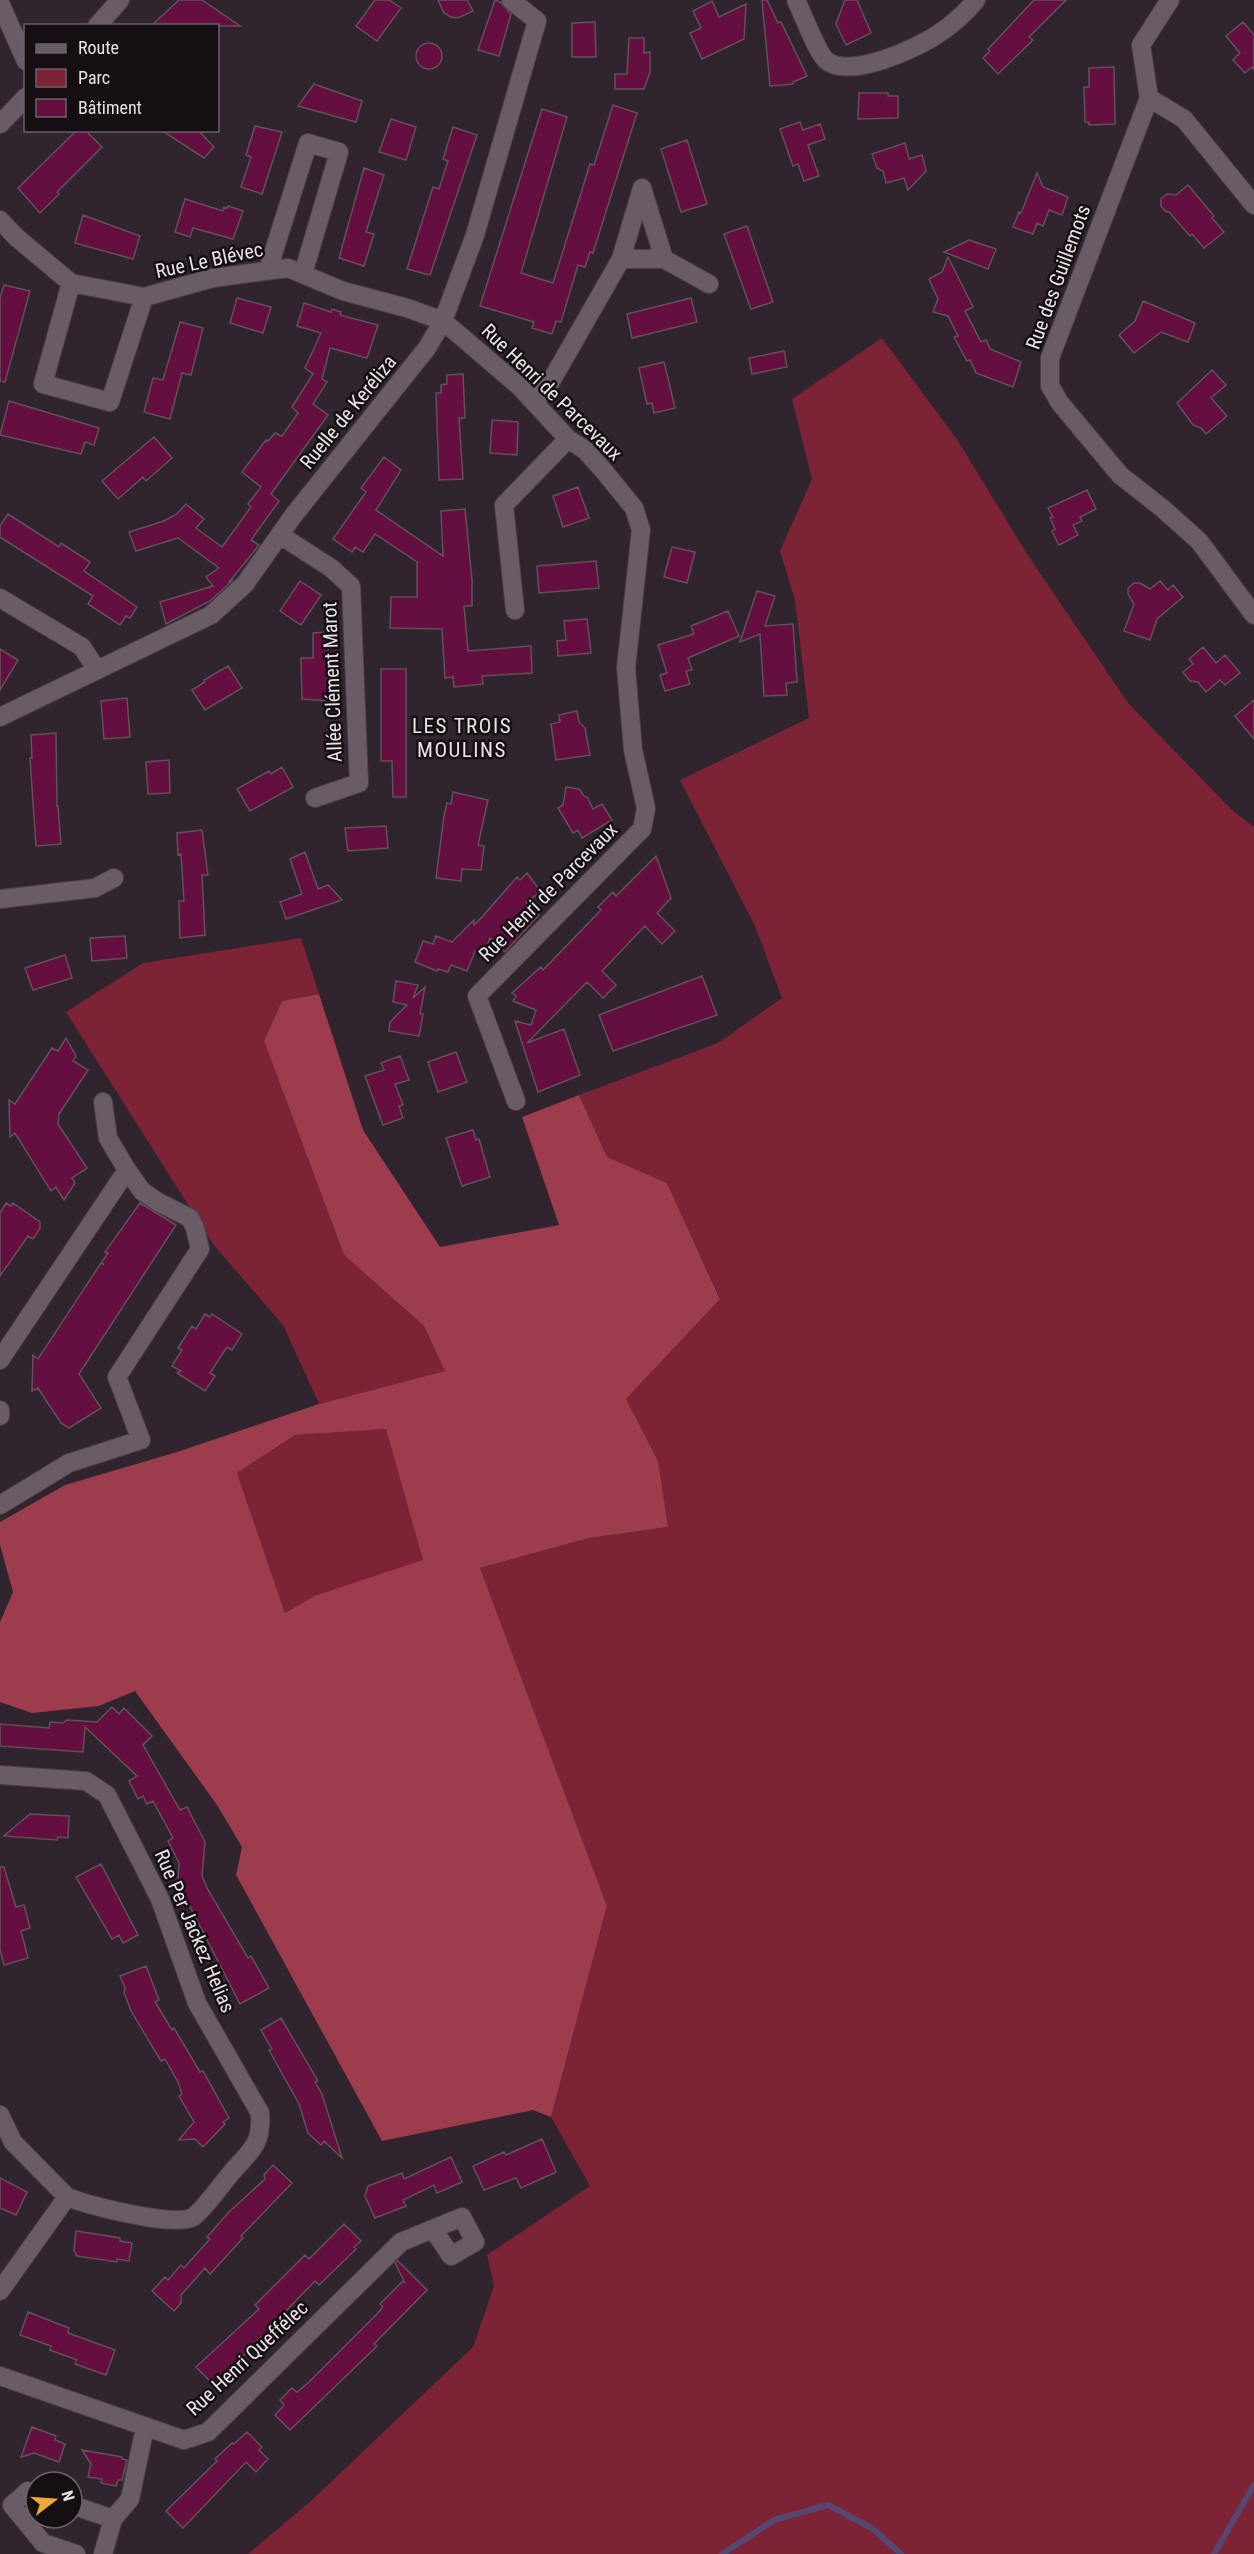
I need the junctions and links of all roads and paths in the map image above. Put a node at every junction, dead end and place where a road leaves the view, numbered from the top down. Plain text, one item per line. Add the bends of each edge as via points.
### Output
1 (120, 0) edge
2 (511, 0) edge
3 (796, 0) edge
4 (976, 0) edge
5 (1170, 0) edge
6 (0, 3) edge
7 (99, 24) edge
8 (24, 57) edge
9 (1149, 98) junction
10 (24, 99) edge
11 (0, 124) edge
12 (1254, 204) edge
13 (0, 220) edge
14 (621, 259) junction
15 (664, 259) junction
16 (268, 270) junction
17 (303, 274) junction
18 (71, 283) junction
19 (709, 284) dead end
20 (144, 297) junction
21 (443, 321) junction
22 (535, 402) junction
23 (568, 439) junction
24 (280, 535) junction
25 (0, 598) edge
26 (515, 610) dead end
27 (1254, 615) edge
28 (97, 670) junction
29 (0, 717) edge
30 (315, 798) dead end
31 (114, 878) dead end
32 (0, 899) edge
33 (516, 1101) dead end
34 (103, 1102) dead end
35 (127, 1170) junction
36 (0, 1360) edge
37 (0, 1410) edge
38 (0, 1416) edge
39 (0, 1504) edge
40 (0, 1775) edge
41 (0, 2115) edge
42 (67, 2197) junction
43 (433, 2229) dead end
44 (0, 2291) edge
45 (0, 2376) edge
46 (145, 2427) junction
47 (24, 2494) edge
48 (84, 2509) edge
49 (113, 2519) junction
50 (24, 2520) edge
51 (32, 2530) edge
52 (76, 2554) edge
53 (104, 2554) edge

1 - 7 street
2 - 21 street, Ruelle de Keréliza via 537,21 475,235
3 - 4 street via 824,60 837,68 899,54 939,34
5 - 9 street, Rue des Guillemots via 1141,45
6 - 8 street
9 - 12 street via 1184,119
9 - 27 street, Rue des Guillemots via 1050,358 1050,386 1120,475 1198,541
10 - 11 street
13 - 18 street, Rue Le Blévec
14 - 15 street
14 - 15 street via 642,188
14 - 22 street via 550,383
15 - 19 street
16 - 17 street, Rue Le Blévec via 288,268
16 - 17 street via 308,143 339,152
16 - 20 street, Rue Le Blévec via 213,278
17 - 21 street, Rue Le Blévec via 344,291
18 - 20 street, Rue Le Blévec
18 - 20 street via 43,384 110,402
21 - 22 street, Rue Henri de Parcevaux
21 - 24 street, Ruelle de Keréliza via 427,348
22 - 23 street, Rue Henri de Parcevaux
23 - 26 street via 504,505
23 - 33 street, Rue Henri de Parcevaux via 585,450 634,508 640,530 626,668 633,750 646,808 642,829 477,996
24 - 28 street, Ruelle de Keréliza via 244,584 211,615
24 - 30 street, Allée Clément Marot via 351,586 359,783
25 - 28 street via 82,647
28 - 29 street, Ruelle de Keréliza
31 - 32 street via 95,888
34 - 35 street via 108,1138
35 - 36 street
35 - 39 street via 142,1191 190,1218 200,1249 117,1377 141,1440 69,1463
37 - 38 street
40 - 42 street, Rue Per Jackez Helias via 86,1781 107,1795 160,1899 197,2002 260,2113 261,2132 255,2146 193,2217 176,2221 88,2205
41 - 42 street, Rue Per Jackez Helias via 13,2142
42 - 44 street
43 - 46 street, Rue Henri Queffélec via 391,2250 208,2432 184,2440
45 - 46 street, Rue Henri Queffélec
46 - 49 street via 130,2499
47 - 50 street via 12,2505
48 - 49 street
49 - 53 street
51 - 52 street via 43,2544

